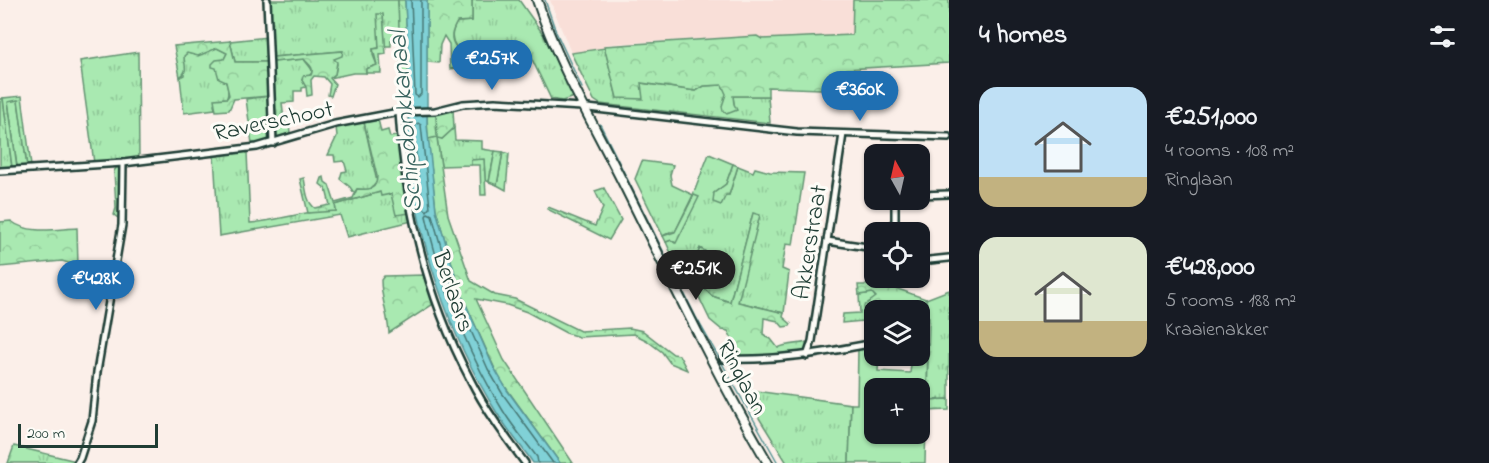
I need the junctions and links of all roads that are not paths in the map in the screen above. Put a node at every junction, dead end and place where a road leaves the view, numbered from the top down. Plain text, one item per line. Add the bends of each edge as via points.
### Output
1 (267, 0) edge
2 (537, 0) edge
3 (584, 104) junction
4 (402, 112) junction
5 (843, 134) junction
6 (949, 137) edge
7 (273, 143) junction
8 (605, 148) junction
9 (123, 164) junction
10 (0, 171) edge
11 (949, 194) edge
12 (930, 195) edge
13 (827, 241) junction
14 (864, 247) edge
15 (949, 258) edge
16 (930, 260) edge
17 (864, 345) edge
18 (807, 356) junction
19 (723, 359) dead end
20 (76, 463) edge
21 (525, 463) edge
22 (768, 463) edge

1 - 7 street
2 - 3 main road, Ringlaan
3 - 4 street, Raverschoot via 495,102
3 - 5 street, Raverschoot via 782,130
3 - 8 main road, Ringlaan
3 - 8 main road, Ringlaan
4 - 7 street, Raverschoot via 335,124
4 - 21 street, Berlaars via 407,194 430,285 470,380
5 - 6 street, Raverschoot
5 - 13 street, Akkerstraat
7 - 9 street, Raverschoot
8 - 22 main road, Ringlaan via 718,375
9 - 10 street, Raverschoot
9 - 20 street via 122,225 92,421
11 - 12 street
13 - 14 street
13 - 18 street, Akkerstraat
15 - 16 street
17 - 18 street
18 - 19 street

